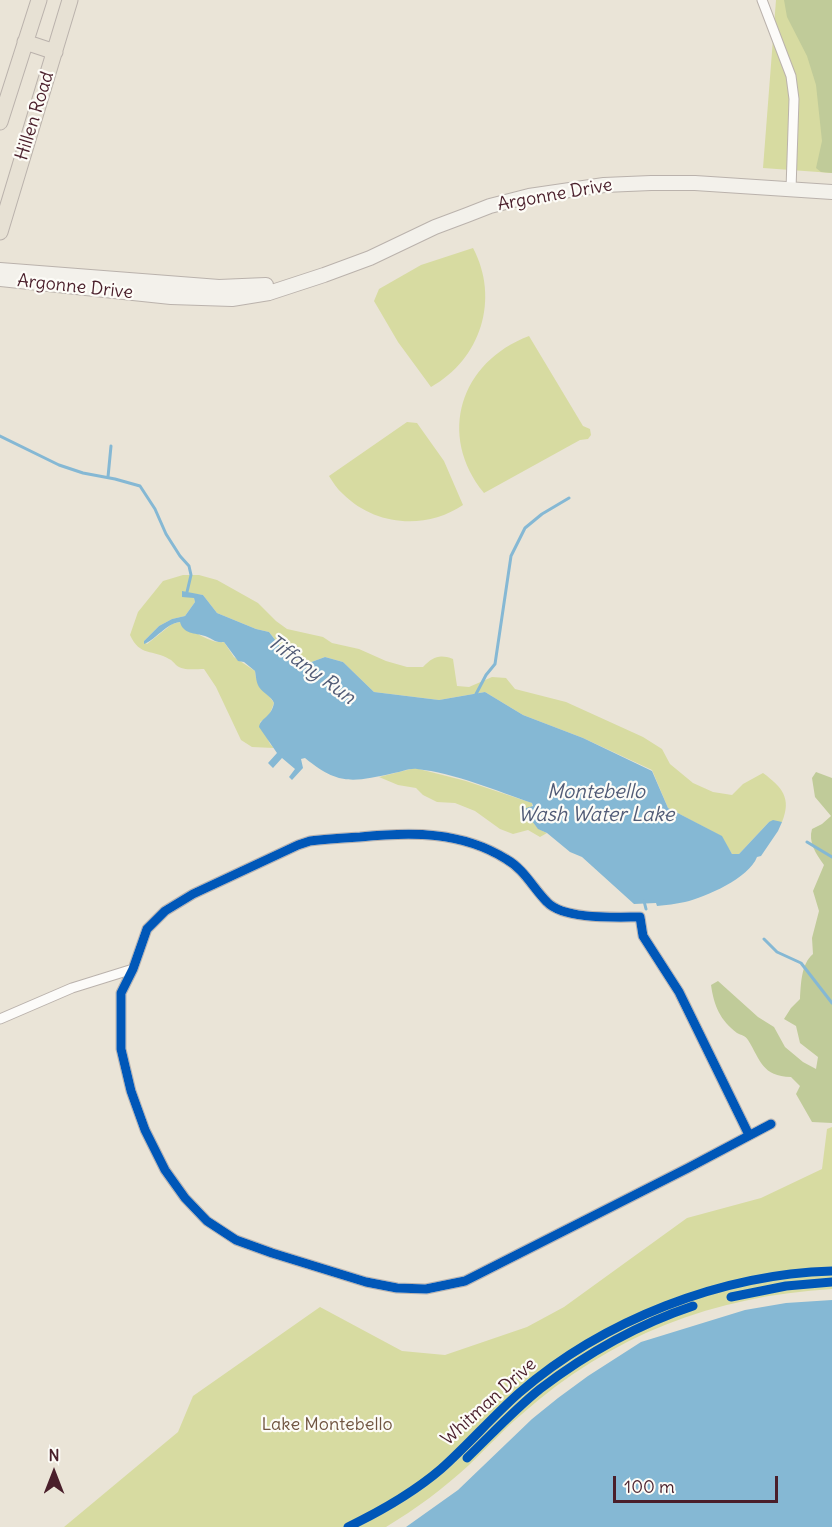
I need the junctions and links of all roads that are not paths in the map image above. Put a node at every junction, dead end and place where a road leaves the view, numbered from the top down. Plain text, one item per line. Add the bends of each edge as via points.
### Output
1 (39, 0) edge
2 (70, 0) edge
3 (762, 0) edge
4 (25, 42) junction
5 (55, 52) junction
6 (0, 122) edge
7 (791, 189) junction
8 (832, 192) edge
9 (0, 232) edge
10 (0, 270) edge
11 (0, 279) edge
12 (292, 284) junction
13 (133, 969) junction
14 (0, 1019) edge
15 (771, 1124) dead end
16 (749, 1135) junction

1 - 4 main road, Hillen Road
2 - 5 main road, Hillen Road
3 - 7 street via 790,76 794,99
4 - 5 main road
4 - 6 main road, Hillen Road
5 - 9 main road, Hillen Road
7 - 8 main road, Argonne Drive
7 - 12 main road, Argonne Drive via 651,183 604,185 530,196 490,206 370,258
10 - 12 main road, Argonne Drive via 219,287
11 - 12 main road, Argonne Drive via 232,299 269,293
13 - 14 street via 72,988
13 - 16 street via 143,936 165,910 298,845 403,833 456,838 512,862 546,901 560,910 640,917 643,936 679,992
13 - 16 street via 121,993 121,1049 145,1130 173,1183 207,1221 236,1240 366,1282 418,1289 465,1281
15 - 16 street

